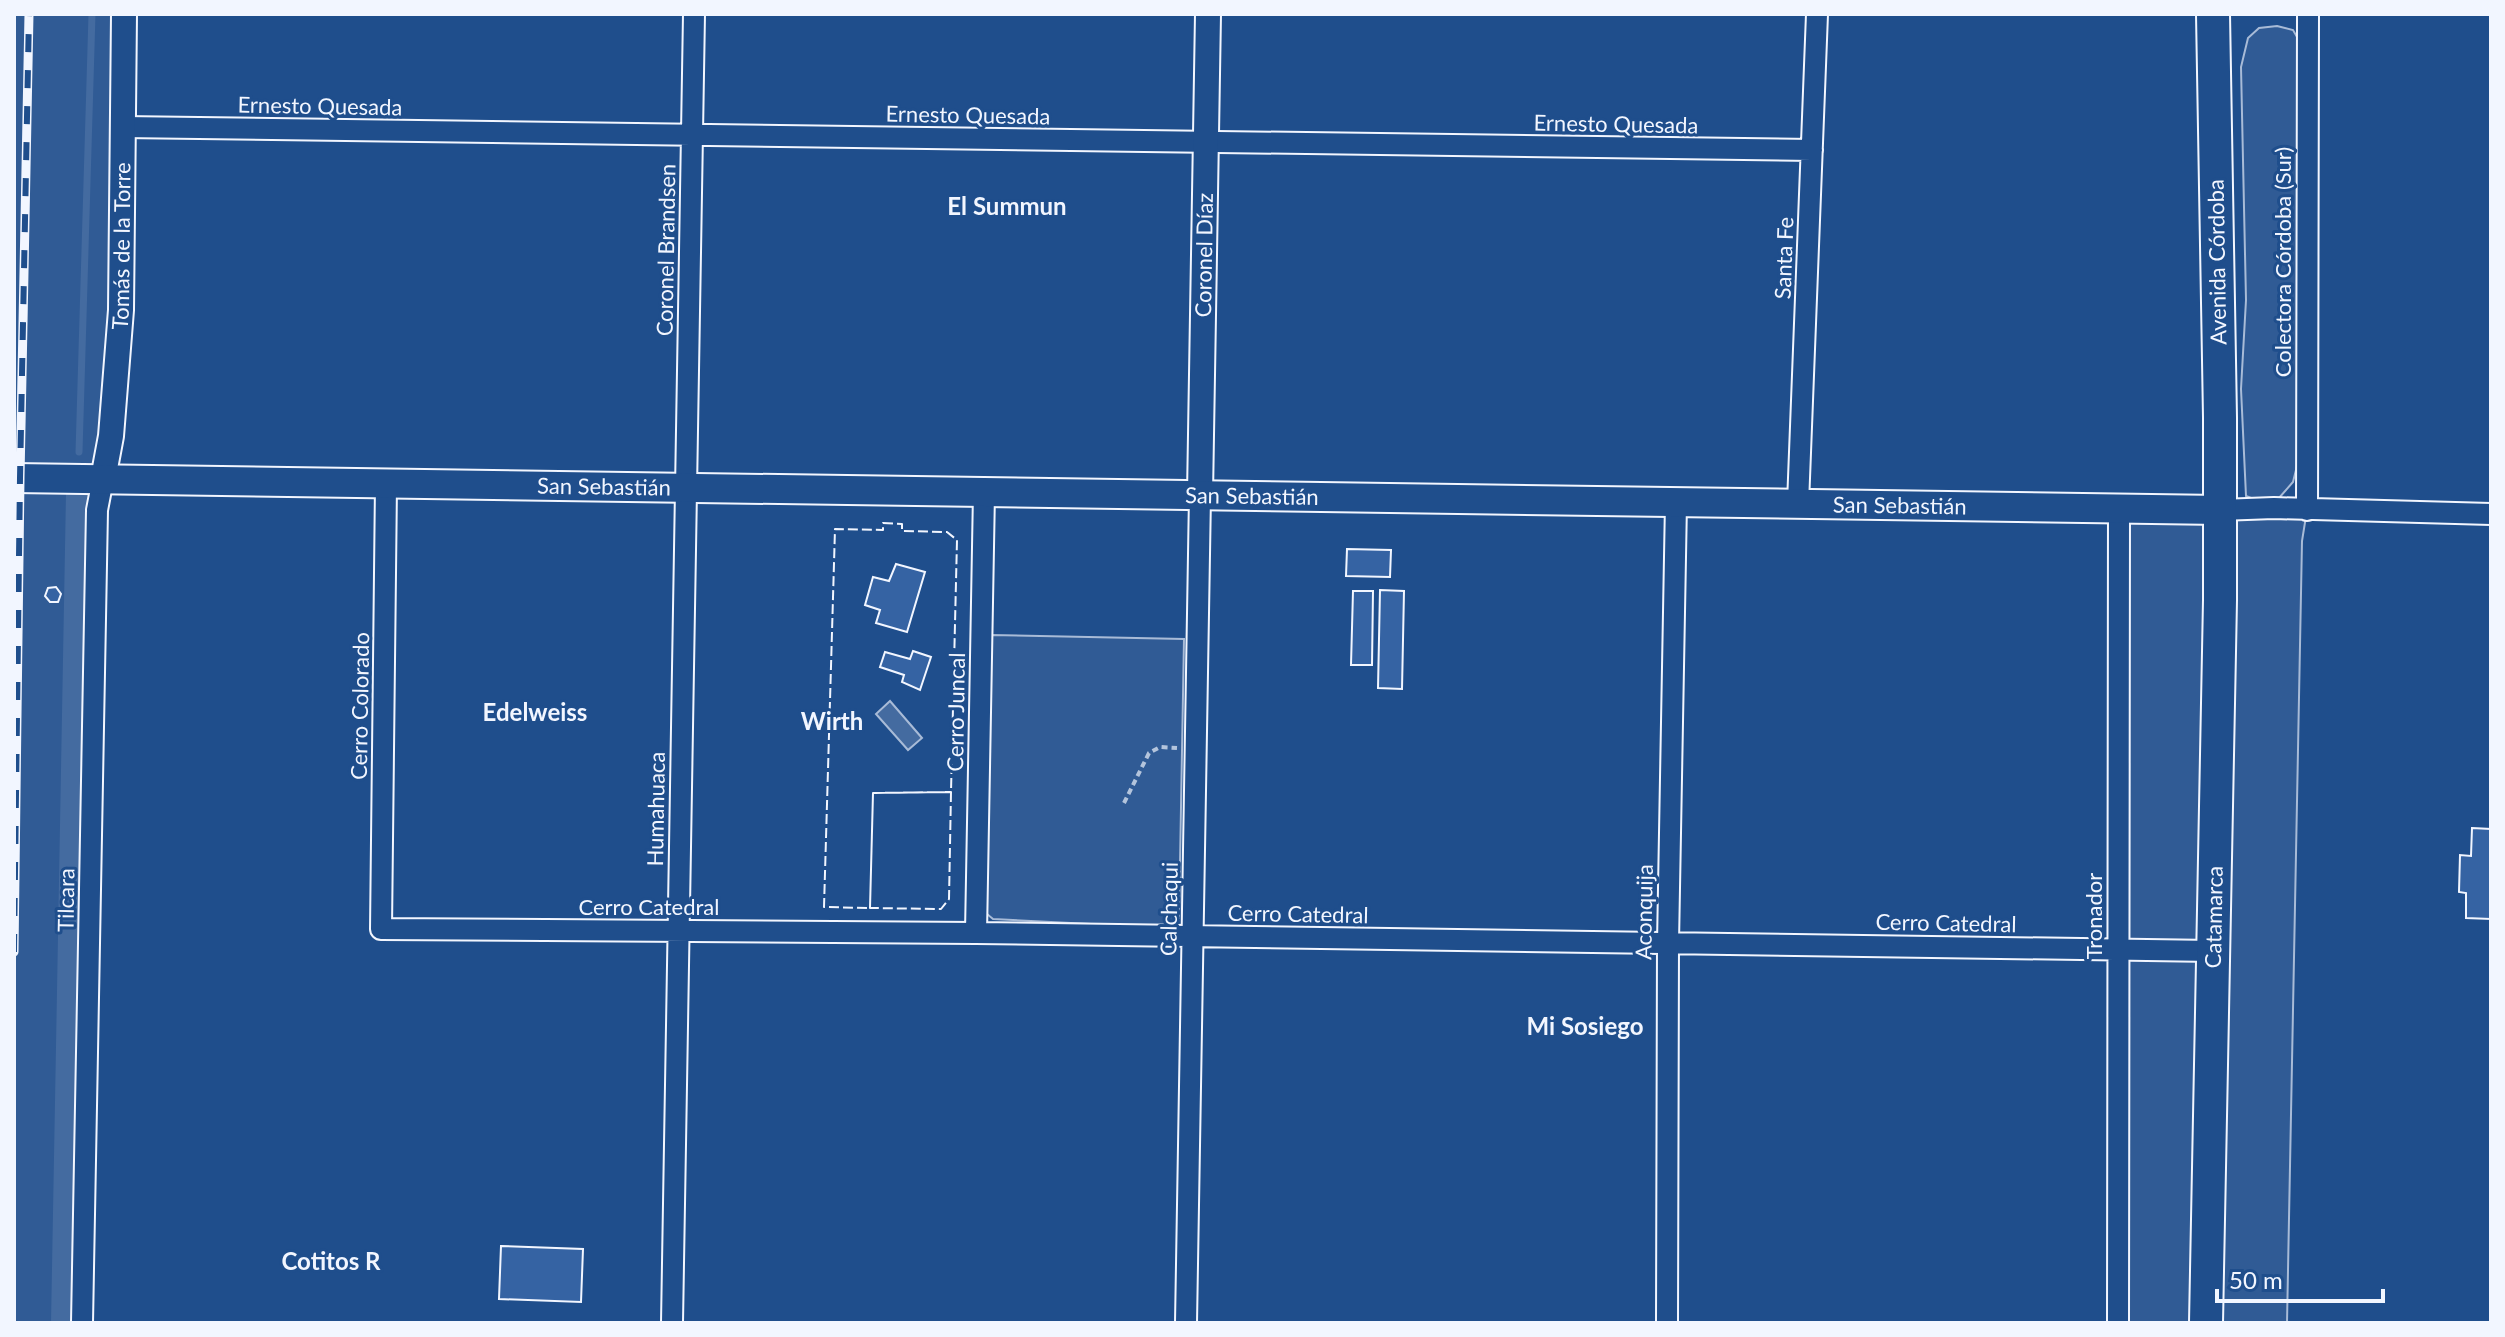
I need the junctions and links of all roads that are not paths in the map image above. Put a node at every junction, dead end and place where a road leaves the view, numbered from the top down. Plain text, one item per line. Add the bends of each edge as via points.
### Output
1 (124, 14) edge
2 (694, 14) edge
3 (1208, 14) edge
4 (1817, 14) edge
5 (2213, 14) edge
6 (2308, 14) edge
7 (123, 127) junction
8 (692, 135) junction
9 (1206, 142) junction
10 (1812, 150) junction
11 (14, 478) edge
12 (103, 479) junction
13 (386, 484) junction
14 (686, 487) junction
15 (984, 492) junction
16 (1200, 495) junction
17 (1676, 502) junction
18 (1798, 504) junction
19 (2119, 508) junction
20 (2220, 510) junction
21 (2307, 510) junction
22 (2491, 514) edge
23 (381, 929) joint
24 (678, 931) junction
25 (976, 933) junction
26 (1192, 936) junction
27 (1668, 943) junction
28 (2118, 950) junction
29 (2213, 951) junction
30 (82, 1323) edge
31 (672, 1323) edge
32 (1186, 1323) edge
33 (1667, 1323) edge
34 (2118, 1323) edge
35 (2206, 1323) edge

1 - 7 street, Tomás de la Torre
2 - 8 street, Coronel Brandsen
3 - 9 street, Coronel Díaz
4 - 10 street, Santa Fe
5 - 20 main road, Avenida Córdoba
6 - 21 street, Colectora Córdoba (Sur)
7 - 8 street, Ernesto Quesada
7 - 12 street, Tomás de la Torre via 121,310
8 - 9 street, Ernesto Quesada
8 - 14 street, Coronel Brandsen
9 - 10 street, Ernesto Quesada
9 - 16 street, Coronel Díaz
10 - 18 street, Santa Fe
11 - 12 main road, San Sebastián
12 - 13 main road, San Sebastián
12 - 30 street, Tilcara via 97,510
13 - 14 main road, San Sebastián
13 - 23 street, Cerro Colorado
14 - 15 main road, San Sebastián
14 - 24 street, Humahuaca
15 - 16 main road, San Sebastián
15 - 25 street, Cerro Juncal
16 - 17 main road, San Sebastián
16 - 26 street, Calchaqui
17 - 18 main road, San Sebastián
17 - 27 street, Aconquija
18 - 19 main road, San Sebastián
19 - 20 main road, San Sebastián
19 - 28 street, Tronador
20 - 21 street, San Sebastián
20 - 29 main road, Catamarca
21 - 22 street, San Sebastián
23 - 24 street, Cerro Catedral
24 - 25 street, Cerro Catedral
24 - 31 street, Humahuaca
25 - 26 street, Cerro Catedral
26 - 27 street, Cerro Catedral
26 - 32 street, Calchaqui
27 - 28 street, Cerro Catedral
27 - 33 street, Aconquija
28 - 29 street, Cerro Catedral
28 - 34 street, Tronador
29 - 35 main road, Catamarca

